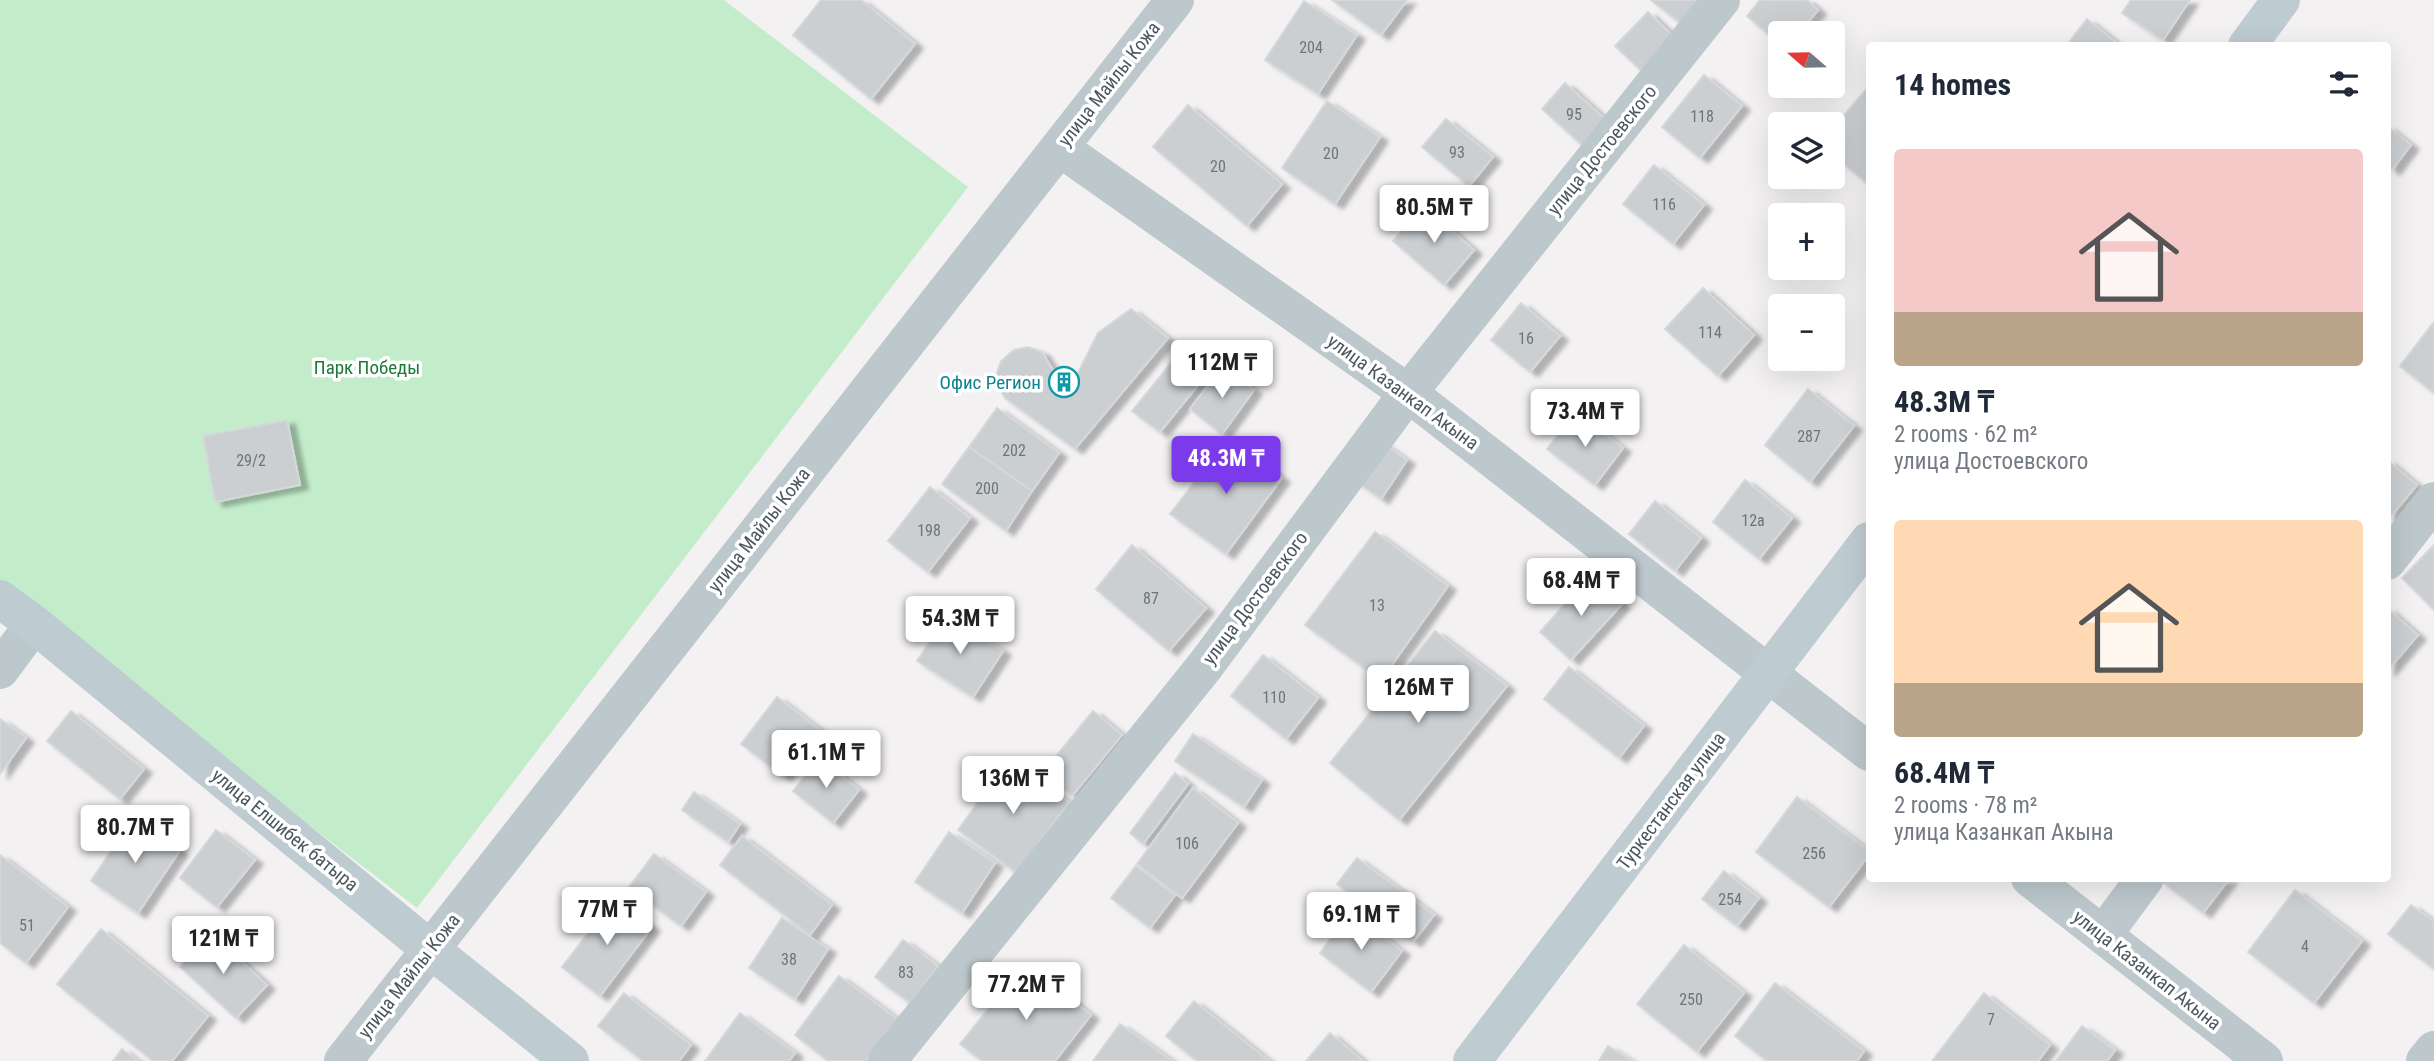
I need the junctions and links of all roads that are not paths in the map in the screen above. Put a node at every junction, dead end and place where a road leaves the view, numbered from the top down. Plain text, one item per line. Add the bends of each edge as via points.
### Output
1 (1175, 0) edge
2 (1721, 0) edge
3 (2281, 0) edge
4 (2250, 42) edge
5 (1060, 148) junction
6 (1408, 393) junction
7 (2434, 502) edge
8 (1866, 545) edge
9 (2391, 556) edge
10 (0, 599) edge
11 (34, 624) junction
12 (0, 670) edge
13 (1768, 673) junction
14 (1866, 750) edge
15 (2035, 882) edge
16 (2143, 882) edge
17 (2103, 935) junction
18 (430, 949) junction
19 (2434, 1050) edge
20 (343, 1061) edge
21 (570, 1061) edge
22 (887, 1061) edge
23 (1472, 1061) edge
24 (2264, 1061) edge
25 (2425, 1061) edge

1 - 5 street, улица Майлы Кожа
2 - 6 street, улица Достоевского
3 - 4 street
5 - 6 street, улица Казанкап Акына
5 - 18 street, улица Майлы Кожа
6 - 13 street, улица Казанкап Акына
6 - 22 street, улица Достоевского via 1205,666
7 - 9 street
8 - 13 street, Туркестанская улица
10 - 11 street, улица Елшибек батыра
11 - 12 street
11 - 18 street, улица Елшибек батыра
13 - 14 street, улица Казанкап Акына
13 - 23 street, Туркестанская улица
15 - 17 street, улица Казанкап Акына
16 - 17 street
17 - 24 street, улица Казанкап Акына
18 - 20 street, улица Майлы Кожа
18 - 21 street, улица Елшибек батыра
19 - 25 street

